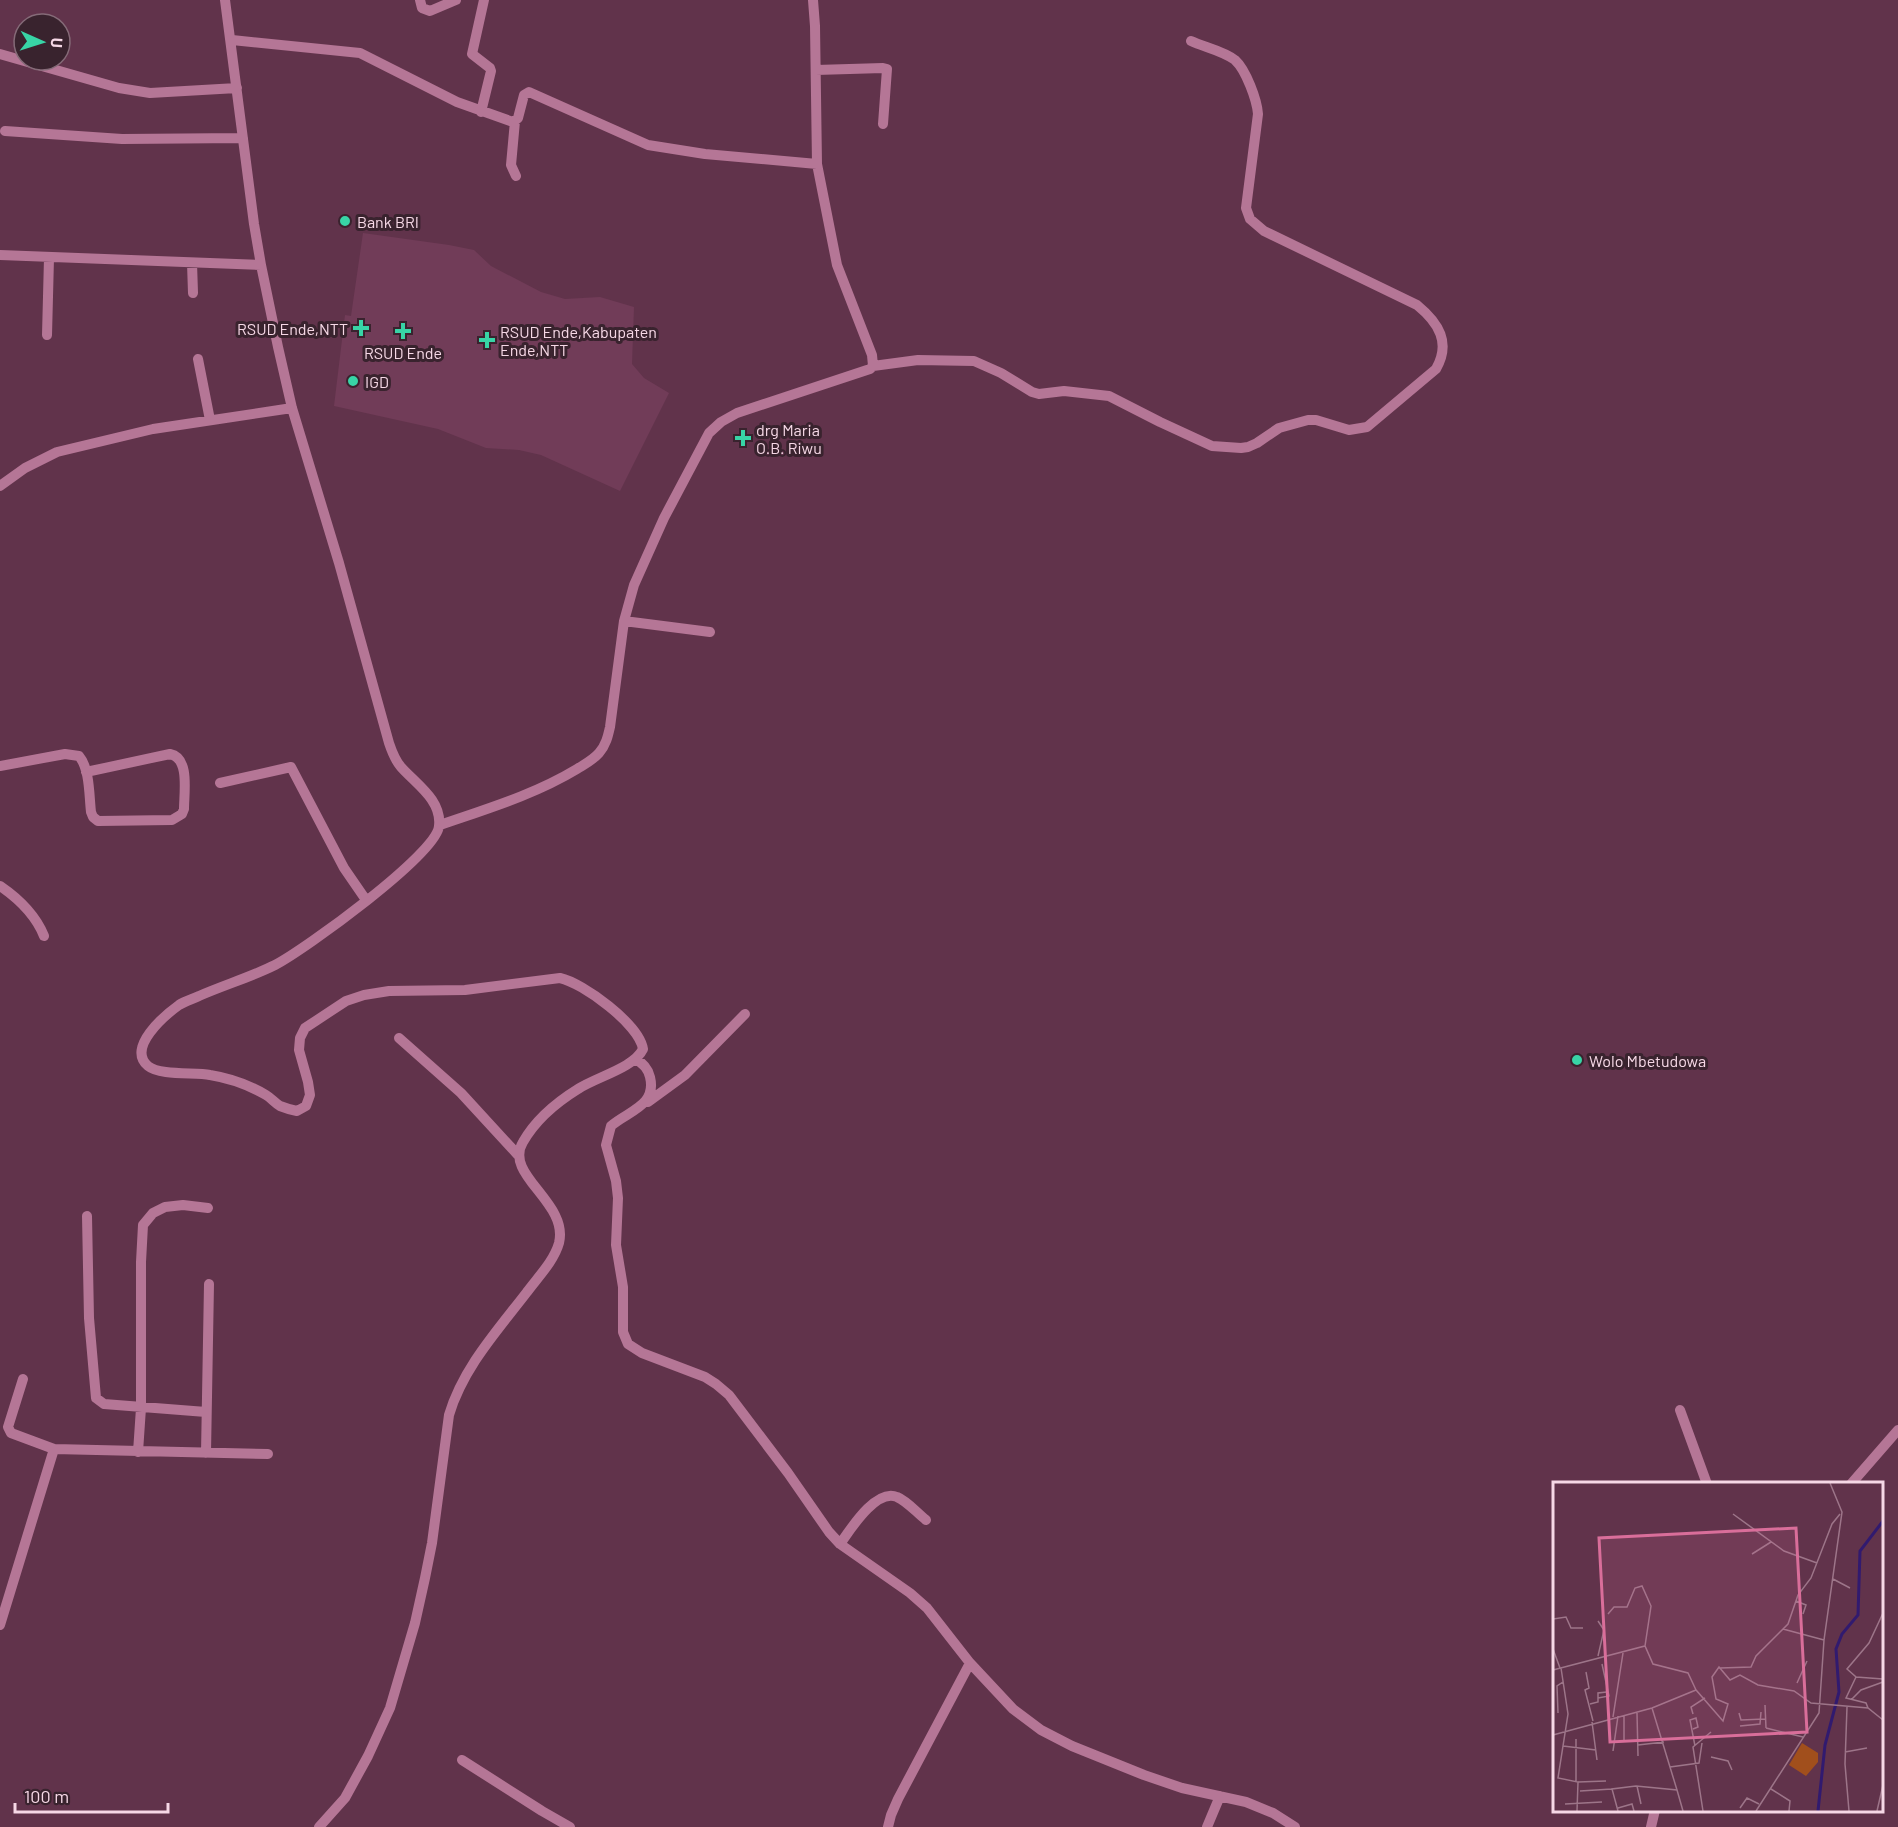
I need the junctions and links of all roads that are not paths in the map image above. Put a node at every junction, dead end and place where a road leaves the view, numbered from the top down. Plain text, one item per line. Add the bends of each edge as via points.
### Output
1 (225, 0) edge
2 (420, 0) edge
3 (456, 0) edge
4 (484, 0) edge
5 (813, 0) edge
6 (232, 40) junction
7 (1191, 41) dead end
8 (0, 54) edge
9 (816, 70) junction
10 (237, 88) junction
11 (481, 112) junction
12 (515, 121) junction
13 (883, 124) dead end
14 (5, 131) dead end
15 (243, 138) junction
16 (817, 164) junction
17 (516, 176) dead end
18 (0, 255) edge
19 (49, 258) junction
20 (192, 263) junction
21 (261, 265) junction
22 (193, 293) dead end
23 (47, 335) dead end
24 (198, 359) dead end
25 (873, 366) junction
26 (292, 408) junction
27 (210, 420) junction
28 (0, 486) edge
29 (624, 621) junction
30 (710, 632) dead end
31 (0, 766) edge
32 (86, 772) junction
33 (220, 783) dead end
34 (440, 825) junction
35 (0, 886) edge
36 (366, 900) junction
37 (44, 936) dead end
38 (745, 1014) dead end
39 (399, 1038) dead end
40 (635, 1059) junction
41 (646, 1103) junction
42 (518, 1155) junction
43 (208, 1208) dead end
44 (87, 1216) dead end
45 (209, 1284) dead end
46 (23, 1379) dead end
47 (141, 1408) junction
48 (1680, 1410) dead end
49 (206, 1412) junction
50 (1898, 1430) edge
51 (54, 1449) junction
52 (138, 1452) junction
53 (206, 1453) junction
54 (268, 1454) dead end
55 (1706, 1482) edge
56 (1853, 1482) edge
57 (926, 1520) dead end
58 (840, 1544) junction
59 (0, 1625) edge
60 (970, 1663) junction
61 (462, 1760) dead end
62 (1220, 1796) junction
63 (1655, 1812) edge
64 (318, 1827) edge
65 (570, 1827) edge
66 (888, 1827) edge
67 (1207, 1827) edge
68 (1295, 1827) edge
69 (1651, 1827) edge

1 - 6 street
2 - 3 street via 422,8 430,11
4 - 11 street via 472,52 491,71
5 - 9 street
6 - 10 street
6 - 11 street via 360,53
7 - 25 street via 1234,59 1256,99 1258,114 1246,208 1250,219 1264,231 1417,305 1435,322 1442,337 1442,358 1436,369 1367,427 1349,430 1308,420 1279,428 1257,443 1241,448 1212,446 1109,396 1064,391 1035,393 974,361 918,360
8 - 10 street via 150,93
9 - 13 street via 887,69
9 - 16 street
10 - 15 street
11 - 12 street
12 - 16 street via 524,94 529,92 648,145
12 - 17 street via 511,165
14 - 15 street via 122,139
15 - 21 street
16 - 25 street via 837,265
18 - 19 street
19 - 20 street
19 - 23 street
20 - 21 street
20 - 22 street
21 - 26 street
24 - 27 street
25 - 29 street via 737,413 709,433 664,518 634,585
26 - 27 street
26 - 34 street via 393,755 433,800
27 - 28 street via 57,452
29 - 30 street
29 - 34 street via 610,727 601,751 576,770 532,792
31 - 32 street via 74,754 83,760
32 - 32 street via 91,812 98,821 172,820 182,814 184,770 177,755
33 - 36 street via 291,766 344,868
34 - 36 street via 418,857
35 - 37 street via 28,909
36 - 40 street via 273,966 181,1004 145,1040 142,1048 147,1066 230,1079 297,1111 306,1106 310,1095 299,1050 300,1038 305,1028 346,1001 389,991 465,990 560,978 574,982 603,1001 636,1034 643,1049
38 - 41 street via 685,1075
39 - 42 street via 460,1093
40 - 41 street via 642,1062 651,1078
40 - 42 street via 562,1100 524,1140
41 - 58 street via 611,1126 606,1145 618,1198 616,1245 623,1287 623,1332 628,1344 705,1377 729,1395
42 - 64 street via 522,1168 554,1211 559,1222 559,1242 548,1264 476,1357 454,1398 425,1578 393,1697 381,1730 345,1798
43 - 47 street via 165,1208 153,1213 143,1225
44 - 47 street via 95,1394 104,1404
45 - 49 street
46 - 51 street via 8,1427 11,1433
47 - 49 street
47 - 52 street
48 - 55 street
49 - 53 street
50 - 56 street
51 - 52 street
51 - 59 street
52 - 53 street
53 - 54 street
57 - 58 street via 898,1497 877,1498
58 - 60 street via 927,1608
60 - 62 street via 1013,1709 1041,1730 1072,1746 1182,1788
60 - 66 street via 898,1799
61 - 65 street
62 - 67 street
62 - 68 street via 1273,1813
63 - 69 street

